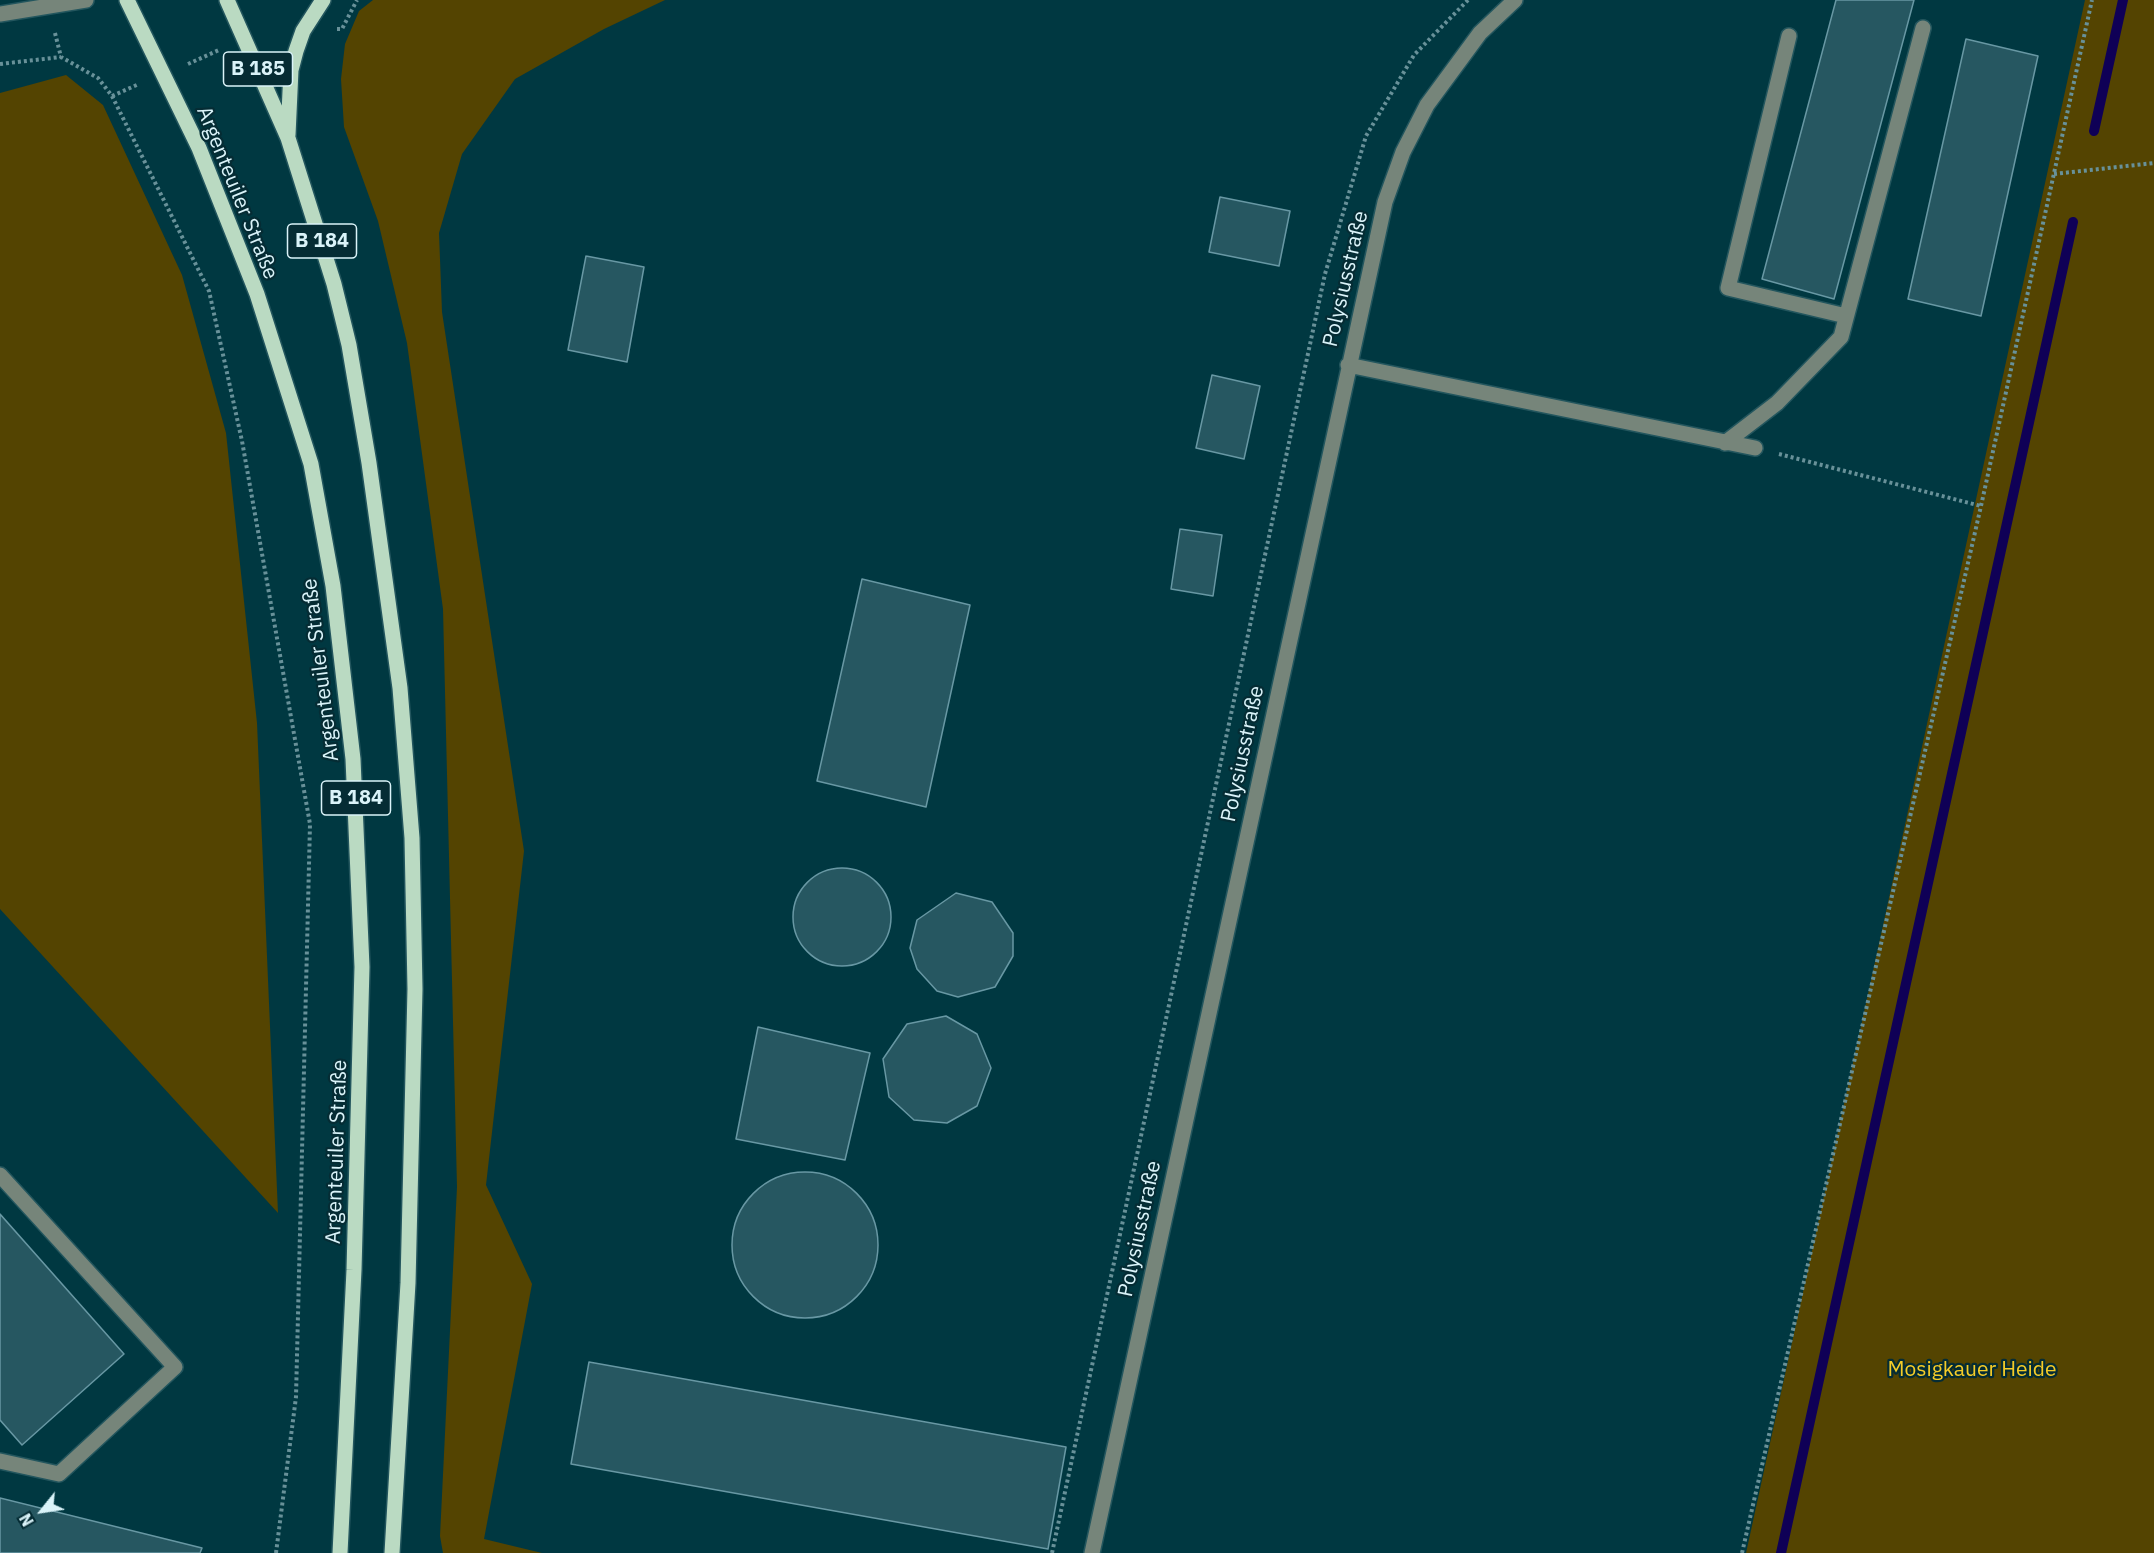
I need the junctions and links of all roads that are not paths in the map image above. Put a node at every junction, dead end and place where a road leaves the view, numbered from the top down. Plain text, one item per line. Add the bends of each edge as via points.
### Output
1 (86, 0) edge
2 (127, 0) edge
3 (227, 0) edge
4 (323, 0) edge
5 (1515, 0) edge
6 (0, 14) edge
7 (1923, 28) dead end
8 (1789, 36) dead end
9 (288, 138) junction
10 (1846, 316) junction
11 (1348, 365) junction
12 (1725, 443) junction
13 (1755, 448) road end
14 (0, 1175) edge
15 (0, 1461) edge
16 (340, 1553) edge
17 (392, 1553) edge
18 (1092, 1553) edge

1 - 6 street
2 - 16 main road, Argenteuiler Straße / B 184 via 199,148 257,294 311,464 333,586 353,759 362,967 354,1270
3 - 9 main road, B 185
4 - 9 main road via 303,31 291,70
5 - 11 street, Polysiusstraße via 1480,33 1455,65 1426,105 1403,152 1385,202
7 - 10 street
8 - 10 street via 1728,288
9 - 17 main road, B 184 via 315,217 350,356 394,640 410,815 415,989 409,1260
10 - 12 street via 1841,337 1777,403
11 - 12 street
11 - 18 street, Polysiusstraße
12 - 13 street
14 - 15 street via 175,1367 58,1474

